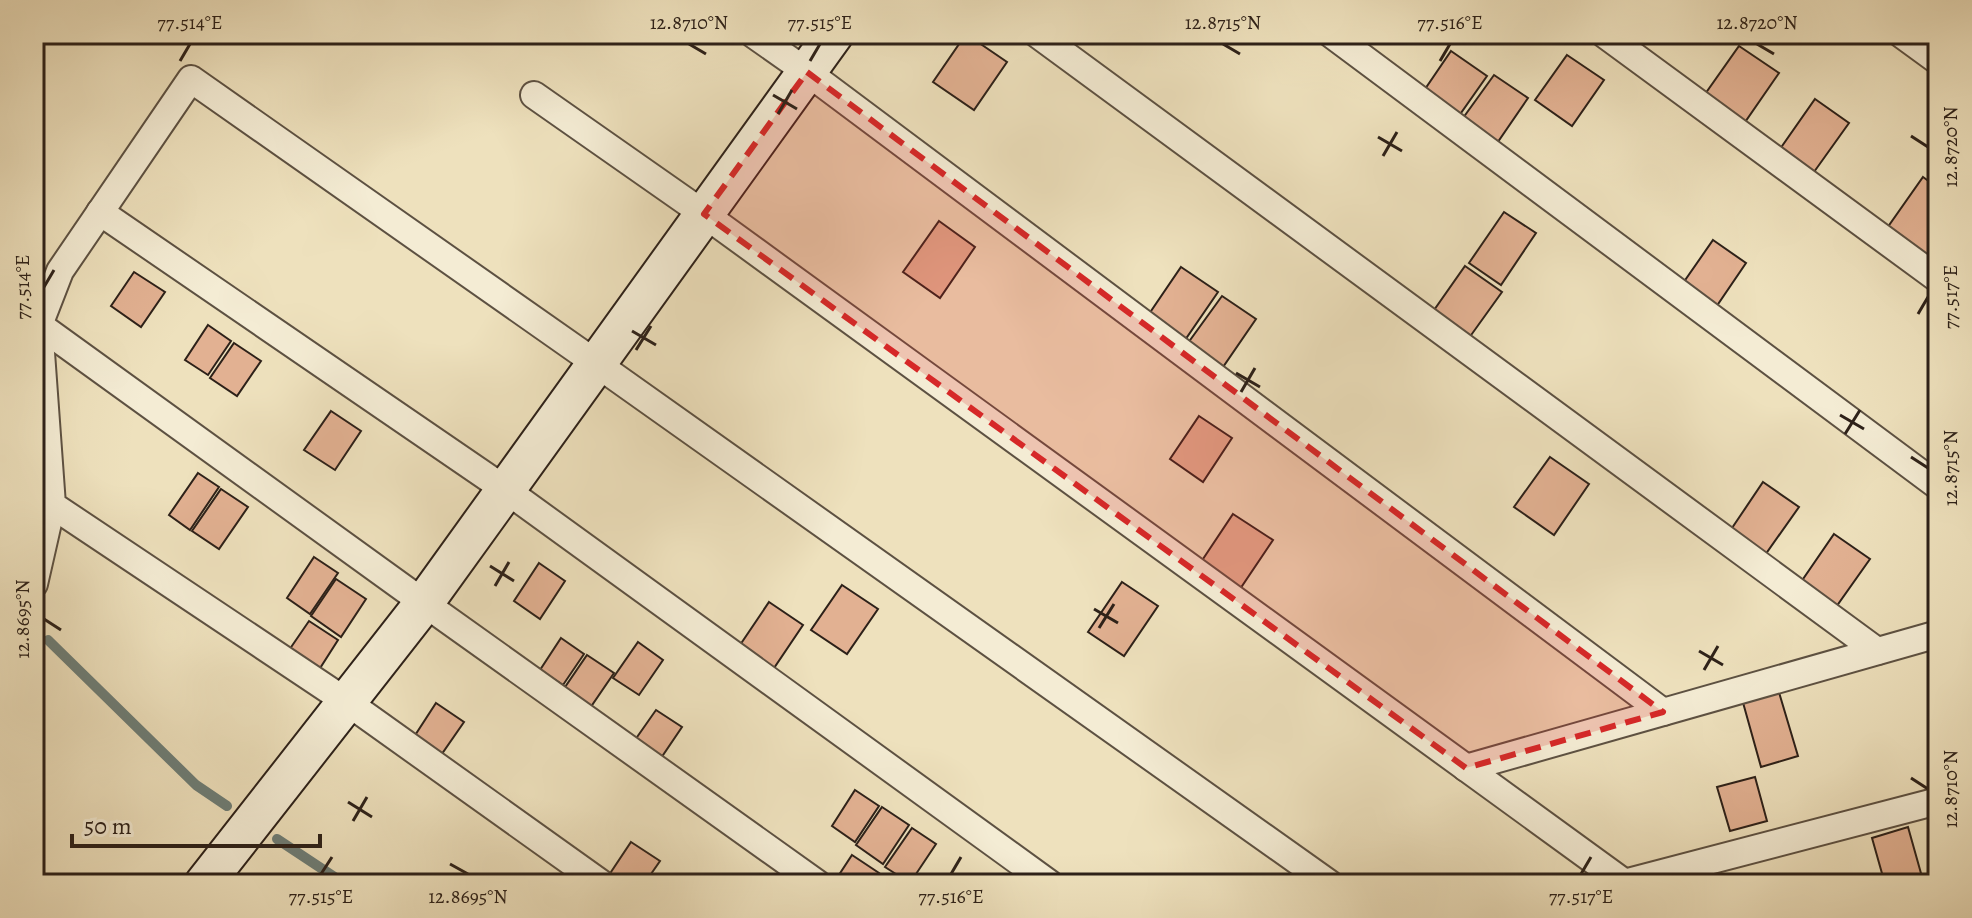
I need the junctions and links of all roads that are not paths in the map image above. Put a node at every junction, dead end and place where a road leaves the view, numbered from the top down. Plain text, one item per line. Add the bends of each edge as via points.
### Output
1 (753, 34) edge
2 (834, 34) edge
3 (1037, 34) edge
4 (1331, 34) edge
5 (1604, 34) edge
6 (1901, 34) edge
7 (1938, 61) edge
8 (807, 72) junction
9 (534, 95) dead end
10 (100, 212) junction
11 (704, 214) junction
12 (1938, 279) edge
13 (39, 325) junction
14 (597, 364) junction
15 (1938, 486) edge
16 (506, 490) junction
17 (52, 505) junction
18 (34, 584) edge
19 (424, 603) junction
20 (1938, 634) edge
21 (1877, 651) junction
22 (347, 702) junction
23 (1663, 712) junction
24 (1466, 768) junction
25 (1938, 801) edge
26 (1625, 883) edge
27 (204, 884) edge
28 (602, 884) edge
29 (818, 884) edge
30 (1050, 884) edge
31 (1330, 884) edge

1 - 8 street
2 - 8 street
3 - 21 street
4 - 15 street
5 - 12 street
6 - 7 street
8 - 11 street
8 - 23 street
9 - 11 street
10 - 13 street via 60,271
10 - 14 street via 191,79
10 - 16 street
11 - 14 street
11 - 24 street
13 - 17 street
13 - 19 street
14 - 16 street
14 - 31 street
16 - 19 street
16 - 30 street
17 - 18 street
17 - 22 street
19 - 22 street
19 - 29 street
20 - 21 street
21 - 23 street
22 - 27 street
22 - 28 street
23 - 24 street
24 - 26 street
25 - 26 street

